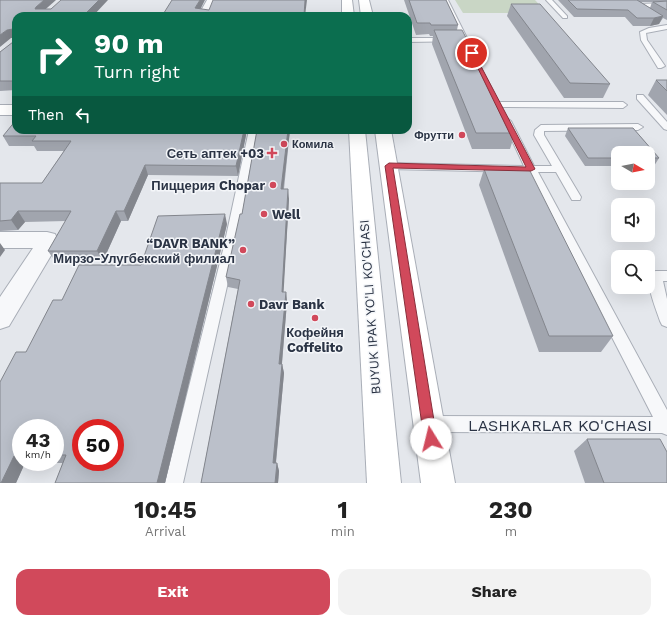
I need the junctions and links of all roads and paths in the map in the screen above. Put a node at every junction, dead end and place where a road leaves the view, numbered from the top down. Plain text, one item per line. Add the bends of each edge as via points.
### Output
1 (212, 0) edge
2 (347, 0) edge
3 (364, 0) edge
4 (445, 0) edge
5 (548, 0) edge
6 (667, 5) edge
7 (206, 12) edge
8 (348, 12) edge
9 (366, 12) edge
10 (648, 12) edge
11 (565, 17) dead end
12 (661, 21) edge
13 (667, 26) edge
14 (412, 40) edge
15 (661, 66) dead end
16 (640, 97) dead end
17 (624, 104) dead end
18 (0, 110) edge
19 (12, 110) edge
20 (638, 127) dead end
21 (667, 127) edge
22 (253, 134) edge
23 (357, 134) edge
24 (384, 134) edge
25 (389, 166) junction
26 (531, 169) junction
27 (559, 169) junction
28 (576, 197) dead end
29 (0, 240) edge
30 (667, 276) edge
31 (0, 318) edge
32 (667, 321) edge
33 (428, 424) junction
34 (667, 426) edge
35 (174, 483) edge
36 (384, 483) edge
37 (438, 483) edge

1 - 7 street
2 - 8 main road
3 - 9 main road
4 - 14 lane via 467,43
5 - 11 lane
6 - 10 lane via 636,4
12 - 13 lane
13 - 15 lane via 643,32 644,40
16 - 21 lane
17 - 26 lane via 497,102
18 - 19 main road
20 - 27 lane via 544,127 539,135
22 - 35 lane via 230,246
23 - 36 main road, BUYUK IPAK YO'LI KO'CHASI
24 - 25 main road
25 - 26 lane
25 - 33 main road
26 - 27 lane
26 - 34 lane
27 - 28 lane
29 - 31 street via 48,242
30 - 32 lane via 656,276 657,289
33 - 34 lane, LASHKARLAR KO'CHASI
33 - 37 main road

